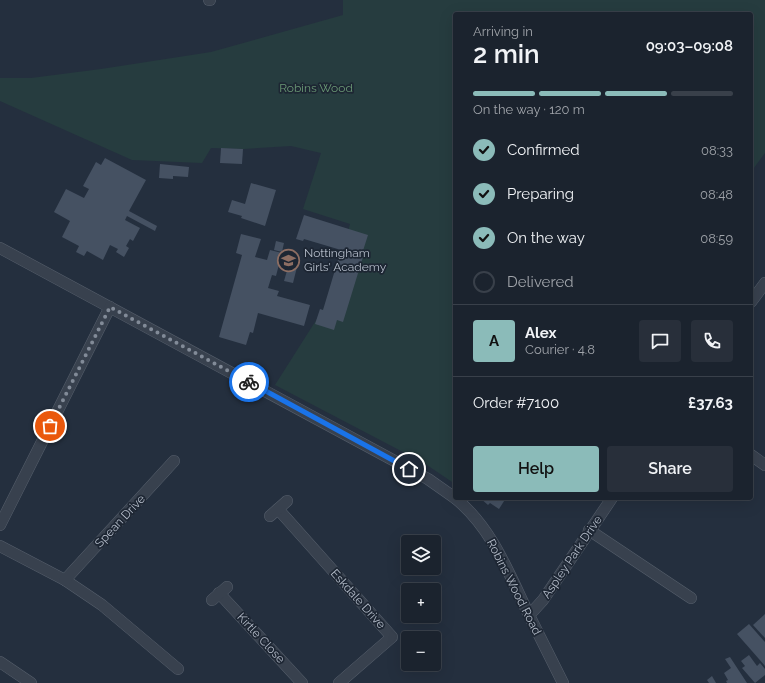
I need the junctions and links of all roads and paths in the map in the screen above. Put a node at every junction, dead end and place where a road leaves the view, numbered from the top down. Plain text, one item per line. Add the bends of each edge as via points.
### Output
1 (0, 248) edge
2 (765, 283) edge
3 (753, 299) edge
4 (110, 307) junction
5 (753, 456) edge
6 (174, 461) dead end
7 (765, 465) edge
8 (453, 497) edge
9 (457, 500) edge
10 (611, 500) edge
11 (287, 501) dead end
12 (0, 524) edge
13 (589, 530) junction
14 (0, 546) edge
15 (65, 580) junction
16 (219, 594) dead end
17 (691, 598) dead end
18 (527, 611) junction
19 (0, 662) edge
20 (178, 670) dead end
21 (31, 683) edge
22 (302, 683) edge
23 (339, 683) edge
24 (563, 683) edge

1 - 4 street, Robins Wood Road
2 - 3 street
4 - 8 street, Robins Wood Road via 428,479
4 - 12 street
5 - 7 street
6 - 15 street, Spean Drive
9 - 18 street, Robins Wood Road via 475,517 488,535 508,569
10 - 13 street, Aspley Park Drive
11 - 23 street, Eskdale Drive via 274,513 392,637
13 - 17 street
13 - 18 street, Aspley Park Drive via 544,600 533,610
14 - 15 street
15 - 20 street via 124,622
16 - 22 street, Kirtle Close
18 - 24 street, Robins Wood Road
19 - 21 street

